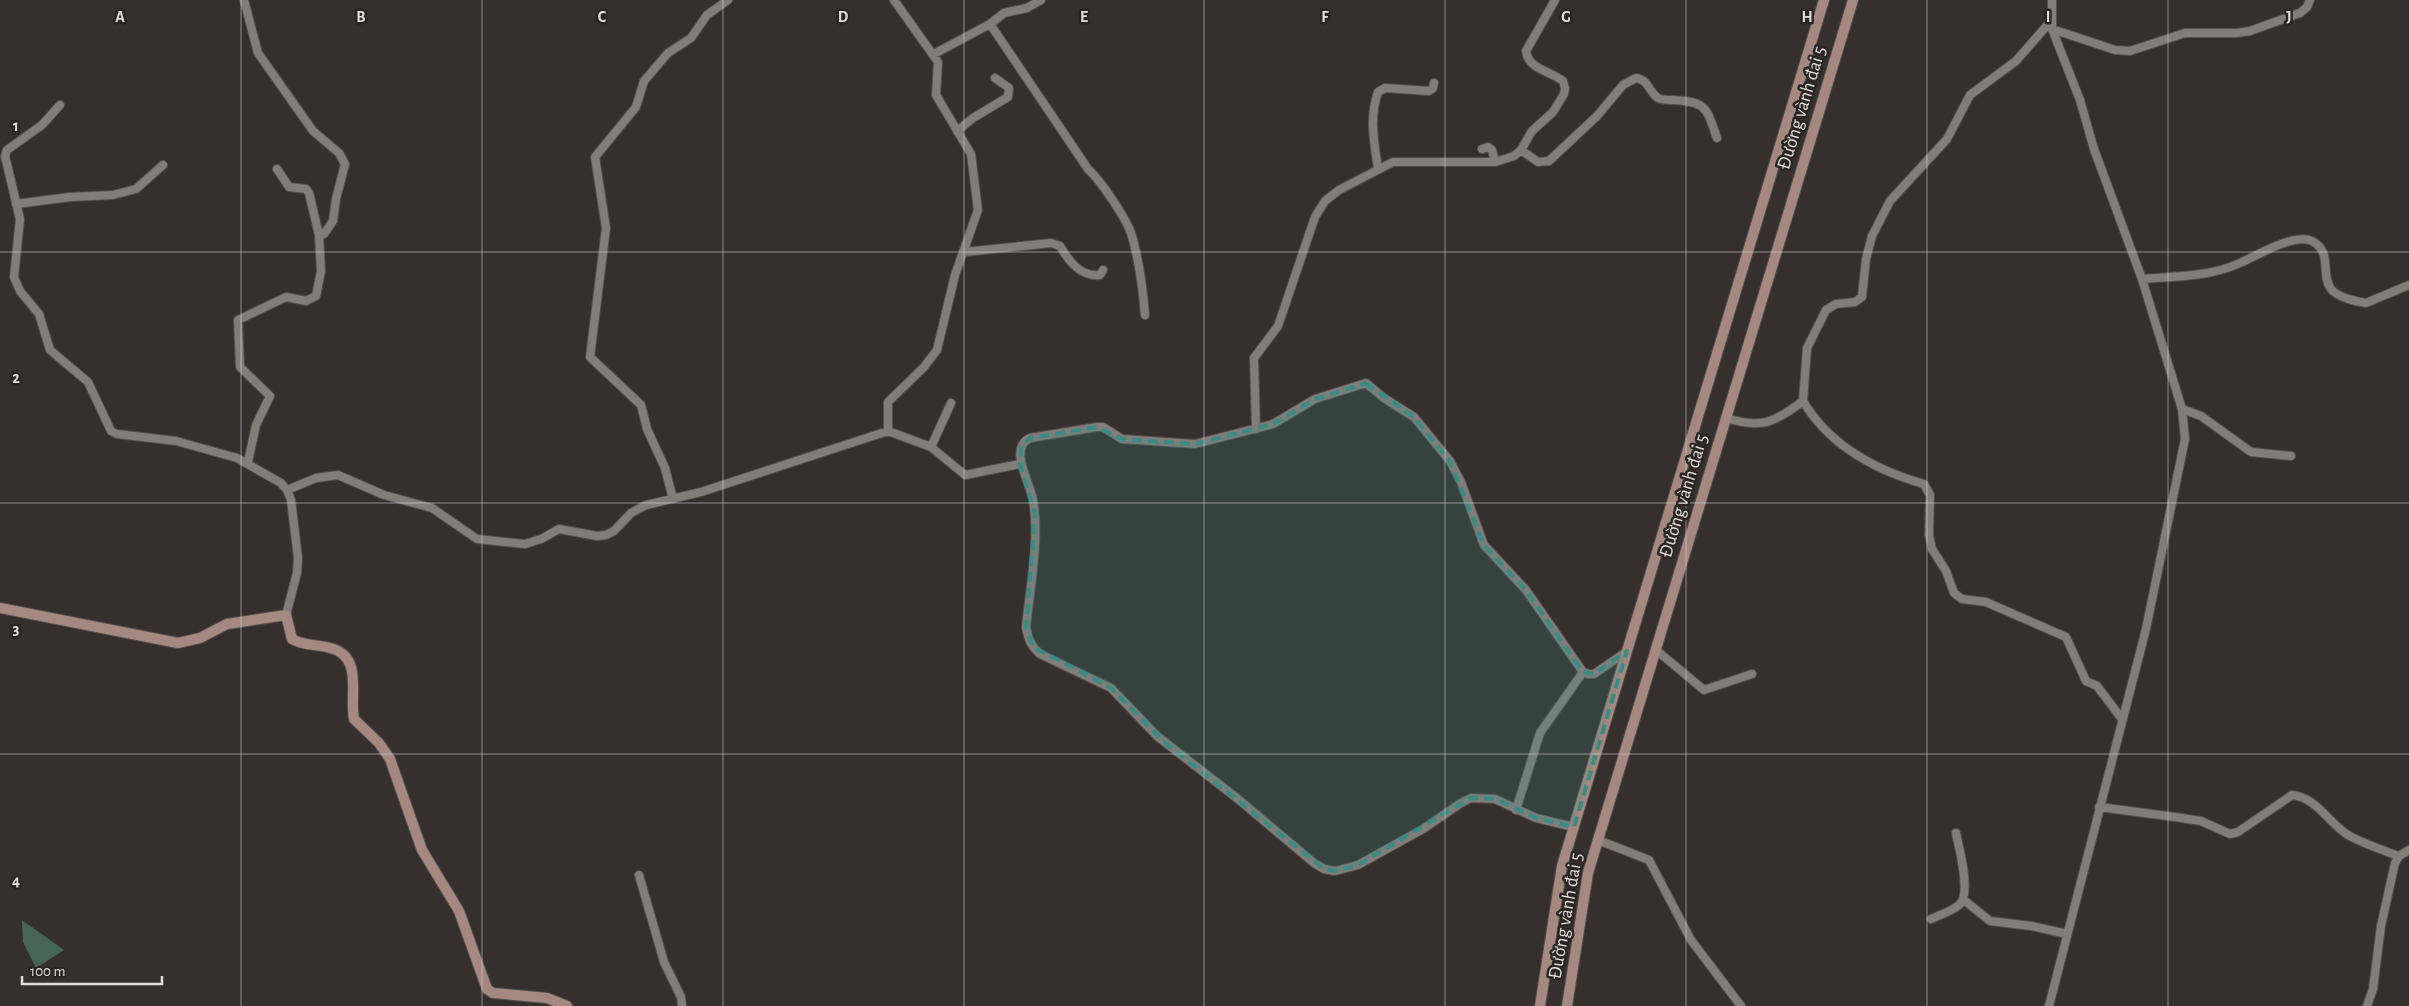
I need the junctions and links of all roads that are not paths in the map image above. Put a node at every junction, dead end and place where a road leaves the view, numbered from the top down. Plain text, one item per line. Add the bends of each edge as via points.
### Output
1 (244, 0) edge
2 (728, 0) edge
3 (894, 0) edge
4 (1041, 0) edge
5 (1555, 0) edge
6 (1824, 0) edge
7 (1853, 0) edge
8 (2052, 0) edge
9 (2310, 0) edge
10 (990, 24) junction
11 (2051, 26) junction
12 (934, 54) junction
13 (995, 78) dead end
14 (1434, 83) dead end
15 (60, 105) dead end
16 (957, 131) junction
17 (1717, 138) dead end
18 (1482, 149) dead end
19 (1521, 150) junction
20 (1495, 162) junction
21 (163, 165) dead end
22 (1378, 169) junction
23 (277, 170) dead end
24 (16, 204) junction
25 (319, 235) junction
26 (964, 252) junction
27 (1103, 270) dead end
28 (2142, 280) junction
29 (2409, 285) edge
30 (1145, 315) dead end
31 (1803, 400) junction
32 (951, 402) dead end
33 (2182, 410) junction
34 (1726, 418) junction
35 (1256, 429) junction
36 (888, 431) junction
37 (931, 447) junction
38 (2291, 456) dead end
39 (248, 462) junction
40 (1020, 464) junction
41 (288, 490) junction
42 (673, 499) junction
43 (0, 608) edge
44 (286, 615) junction
45 (1656, 650) junction
46 (1627, 651) junction
47 (1583, 672) junction
48 (1752, 674) dead end
49 (2122, 719) junction
50 (2099, 807) junction
51 (1516, 810) junction
52 (1574, 827) junction
53 (1956, 833) dead end
54 (1598, 840) junction
55 (2409, 850) edge
56 (2399, 856) junction
57 (639, 875) dead end
58 (1964, 900) junction
59 (1931, 919) dead end
60 (2067, 934) junction
61 (567, 1006) edge
62 (682, 1006) edge
63 (1540, 1006) edge
64 (1568, 1006) edge
65 (1741, 1006) edge
66 (2049, 1006) edge
67 (2367, 1006) edge

1 - 25 street via 258,53 313,131 339,153 345,164 334,222 324,234
2 - 42 street via 707,15 691,38 668,53 644,81 636,107 595,157 606,228 590,358 640,406 665,468
3 - 12 street
4 - 10 street via 1027,8 1004,14
5 - 19 street via 1526,51 1531,64 1563,81 1564,94
6 - 46 main road, Đường vành đai 5
7 - 34 main road, Đường vành đai 5
8 - 11 street
9 - 11 street via 2300,13 2250,31 2237,34 2186,33 2130,51 2116,50
10 - 12 street
10 - 30 street via 1128,226
11 - 28 street
11 - 31 street via 2016,61 1970,94 1947,139 1890,201 1872,236 1862,297 1826,310 1807,348
12 - 16 street via 939,70 936,95
13 - 16 street via 1009,88 1008,97
14 - 22 street via 1429,91 1385,88 1378,92 1371,123
15 - 24 street via 42,125 7,150 5,156
16 - 26 street via 971,154 978,202 978,214
17 - 19 street via 1703,106 1695,101 1662,99 1647,82 1636,78 1623,85 1597,116 1549,161 1538,162
18 - 20 street via 1488,147 1492,150
19 - 20 street via 1514,156
20 - 22 street via 1401,161
21 - 24 street via 136,189
22 - 35 street via 1331,196 1316,217 1278,326 1254,358
23 - 25 street via 289,187 306,189 309,193
24 - 39 street via 20,227 16,284 39,314 50,350 88,382 111,431 186,443
25 - 39 street via 321,271 316,296 306,301 286,298 238,320 240,367 270,396 256,425
26 - 27 street via 1052,243 1060,246 1068,260 1081,272 1095,276
26 - 36 street via 955,275 937,350 888,402
28 - 29 street via 2223,270 2289,241 2301,239 2312,241 2322,249 2328,282 2335,293 2366,304
28 - 33 street
31 - 34 street via 1759,425
31 - 49 street via 1812,416 1838,442 1874,466 1924,484 1930,495 1932,550 1946,571 1954,593 1962,599 1986,602 2066,637 2086,680 2097,686
32 - 37 street
33 - 38 street via 2201,416 2251,452
33 - 49 street via 2183,452 2146,629
34 - 45 main road, Đường vành đai 5
35 - 40 street via 1186,445 1122,439 1103,427 1097,427 1025,440 1021,446
35 - 47 street via 1282,419 1315,399 1361,383 1370,385 1407,412 1456,472 1484,545 1526,590
36 - 37 street
36 - 42 street
37 - 40 street via 965,475
39 - 41 street
40 - 51 street via 1029,485 1034,514 1026,627 1033,647 1040,654 1111,688 1157,736 1314,864 1335,871 1358,865 1472,798 1495,799
41 - 42 street via 316,478 338,475 384,494 432,508 477,539 525,544 560,529 606,535 638,508
41 - 44 street via 298,558
43 - 44 main road via 178,643 200,638 222,626
44 - 61 main road via 292,639 298,643 331,648 347,659 354,680 354,719 390,759 422,850 459,911 487,989 493,993 547,998
45 - 48 street via 1704,690
45 - 54 main road, Đường vành đai 5
46 - 47 street via 1594,674
46 - 52 main road, Đường vành đai 5
47 - 51 street via 1540,734
49 - 50 street
50 - 56 street via 2201,822 2230,834 2238,832 2292,795 2300,796 2346,834
50 - 60 street
51 - 52 street
52 - 63 main road, Đường vành đai 5 via 1562,866
53 - 58 street via 1965,884
54 - 64 main road, Đường vành đai 5 via 1588,873
54 - 65 street via 1649,860 1691,940
55 - 56 street
56 - 67 street via 2381,926 2376,972
57 - 62 street via 664,962
58 - 59 street via 1959,906
58 - 60 street via 1990,921
60 - 66 street

